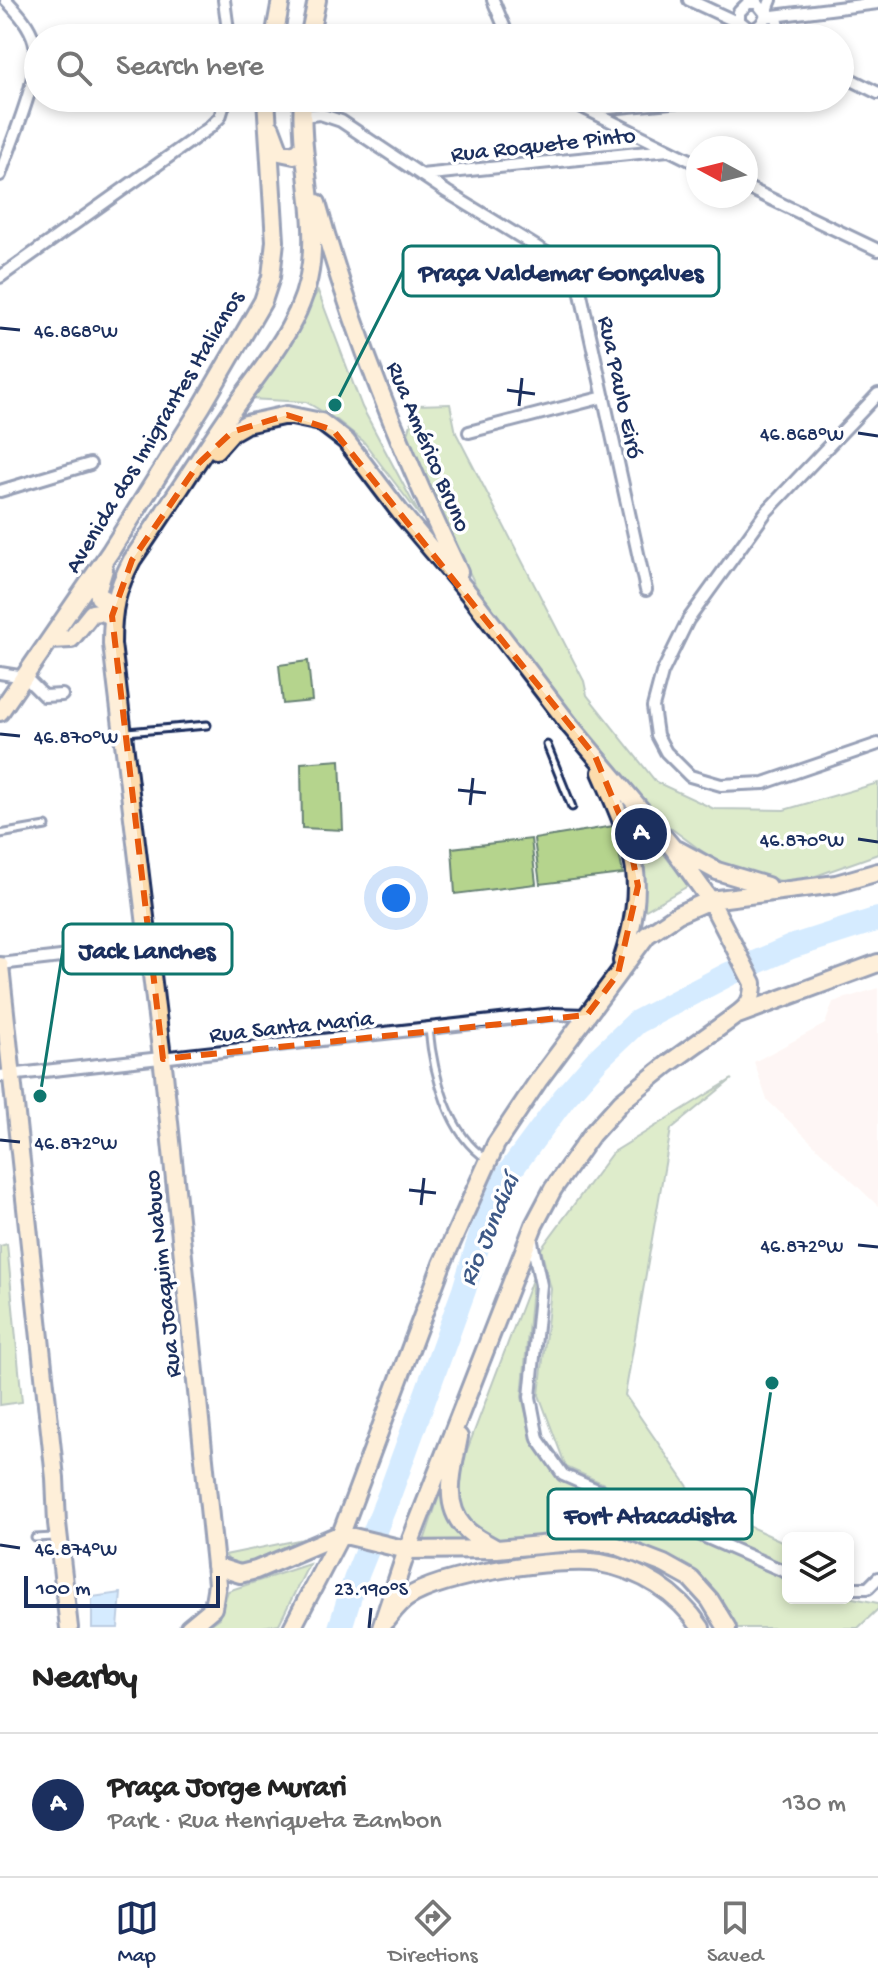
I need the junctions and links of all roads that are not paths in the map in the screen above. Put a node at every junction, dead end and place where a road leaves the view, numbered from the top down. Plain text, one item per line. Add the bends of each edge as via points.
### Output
1 (6, 0) edge
2 (224, 0) edge
3 (281, 0) edge
4 (317, 0) edge
5 (493, 0) edge
6 (689, 0) edge
7 (771, 0) edge
8 (746, 2) edge
9 (878, 3) edge
10 (769, 16) junction
11 (26, 24) edge
12 (227, 24) edge
13 (277, 24) edge
14 (312, 24) edge
15 (503, 24) edge
16 (739, 24) edge
17 (744, 24) edge
18 (761, 24) edge
19 (773, 24) edge
20 (854, 81) edge
21 (859, 84) junction
22 (854, 85) edge
23 (878, 93) edge
24 (24, 103) edge
25 (222, 112) edge
26 (266, 112) edge
27 (268, 112) edge
28 (302, 112) edge
29 (590, 112) edge
30 (302, 116) junction
31 (304, 146) junction
32 (668, 150) junction
33 (686, 158) edge
34 (0, 175) edge
35 (309, 175) junction
36 (421, 175) junction
37 (758, 193) edge
38 (878, 250) edge
39 (0, 277) edge
40 (878, 394) edge
41 (604, 397) junction
42 (469, 432) dead end
43 (199, 463) junction
44 (90, 464) dead end
45 (2, 487) edge
46 (110, 552) junction
47 (646, 590) dead end
48 (470, 595) junction
49 (113, 609) junction
50 (50, 640) junction
51 (112, 644) joint
52 (0, 673) edge
53 (25, 677) junction
54 (62, 695) dead end
55 (0, 712) edge
56 (207, 725) dead end
57 (122, 733) junction
58 (878, 744) edge
59 (547, 745) dead end
60 (595, 756) junction
61 (572, 807) dead end
62 (46, 826) dead end
63 (0, 834) edge
64 (673, 848) junction
65 (878, 872) edge
66 (792, 890) junction
67 (710, 900) junction
68 (147, 947) junction
69 (878, 963) edge
70 (0, 965) edge
71 (618, 974) junction
72 (587, 1015) junction
73 (735, 1016) junction
74 (429, 1029) junction
75 (163, 1059) junction
76 (6, 1076) edge
77 (489, 1160) junction
78 (530, 1235) junction
79 (466, 1397) junction
80 (344, 1535) junction
81 (59, 1536) junction
82 (35, 1538) dead end
83 (497, 1549) junction
84 (407, 1550) junction
85 (215, 1566) junction
86 (782, 1570) edge
87 (878, 1578) edge
88 (854, 1588) edge
89 (382, 1626) edge
90 (69, 1628) edge
91 (189, 1628) edge
92 (292, 1628) edge
93 (701, 1628) edge
94 (727, 1628) edge

1 - 11 street
2 - 12 street
3 - 13 main road
4 - 14 main road
5 - 15 street
6 - 16 street
7 - 10 street
8 - 10 street
8 - 17 street via 739,12
9 - 10 street
10 - 18 street
10 - 19 street
20 - 21 street
21 - 22 street
21 - 23 street
24 - 34 street
25 - 39 street via 209,128
26 - 46 main road, Avenida dos Imigrantes Italianos via 275,241 263,301
27 - 31 main road via 280,152 294,155
28 - 30 main road, Avenida dos Imigrantes Italianos
29 - 32 street
30 - 31 main road, Avenida dos Imigrantes Italianos
30 - 36 street, Rua Paulo Eiró via 320,114 341,121
31 - 35 main road, Avenida dos Imigrantes Italianos
32 - 33 street
32 - 36 street, Rua Roquete Pinto
35 - 43 main road, Avenida dos Imigrantes Italianos via 311,263 300,310
35 - 48 main road, Rua Américo Bruno via 334,265 393,430
36 - 41 street, Rua Paulo Eiró via 576,271
37 - 38 street
40 - 58 street via 766,512 705,596 671,651 653,707 666,752 690,776 721,785 764,783
41 - 42 street
41 - 47 street, Rua Paulo Eiró
43 - 48 main road via 246,424 287,415 321,422 346,441
43 - 49 main road, Avenida dos Imigrantes Italianos via 132,560
44 - 45 street
46 - 49 main road via 98,589
46 - 50 main road, Avenida dos Imigrantes Italianos
48 - 60 main road
49 - 50 main road via 92,613 71,639
49 - 51 main road, Avenida dos Imigrantes Italianos
50 - 53 main road, Avenida dos Imigrantes Italianos
51 - 57 main road, Rua Joaquim Nabuco
52 - 53 street
53 - 54 street via 44,696
53 - 55 main road, Avenida dos Imigrantes Italianos
56 - 57 lane
57 - 68 main road, Rua Joaquim Nabuco
59 - 61 lane
60 - 64 main road
60 - 71 main road via 636,862 633,929
62 - 63 lane
64 - 66 main road via 756,885
64 - 67 main road
65 - 66 main road
66 - 67 main road
67 - 71 main road via 647,935
67 - 73 main road via 753,983 749,1006
68 - 70 street
68 - 75 main road, Rua Joaquim Nabuco
69 - 73 main road
70 - 76 main road
71 - 72 main road
72 - 74 street, Rua Santa Maria
72 - 77 main road
73 - 78 main road via 612,1112 573,1157
74 - 75 street, Rua Santa Maria
74 - 77 lane via 457,1130 472,1150
75 - 76 street, Rua Santa Maria
75 - 85 main road, Rua Joaquim Nabuco
76 - 81 main road
77 - 80 main road via 442,1264
78 - 79 main road
78 - 86 street via 541,1285 530,1397 538,1439 563,1475
79 - 83 main road via 450,1495 453,1510 465,1529
79 - 84 main road
80 - 84 main road
80 - 85 main road via 240,1574
80 - 92 main road
81 - 82 lane
81 - 90 main road
83 - 84 main road
83 - 94 main road via 584,1541 612,1544 691,1579
84 - 89 main road
85 - 91 main road, Rua Joaquim Nabuco via 213,1608
87 - 88 street via 868,1588
89 - 93 main road via 408,1598 434,1586 575,1562 601,1563 648,1579 672,1595

